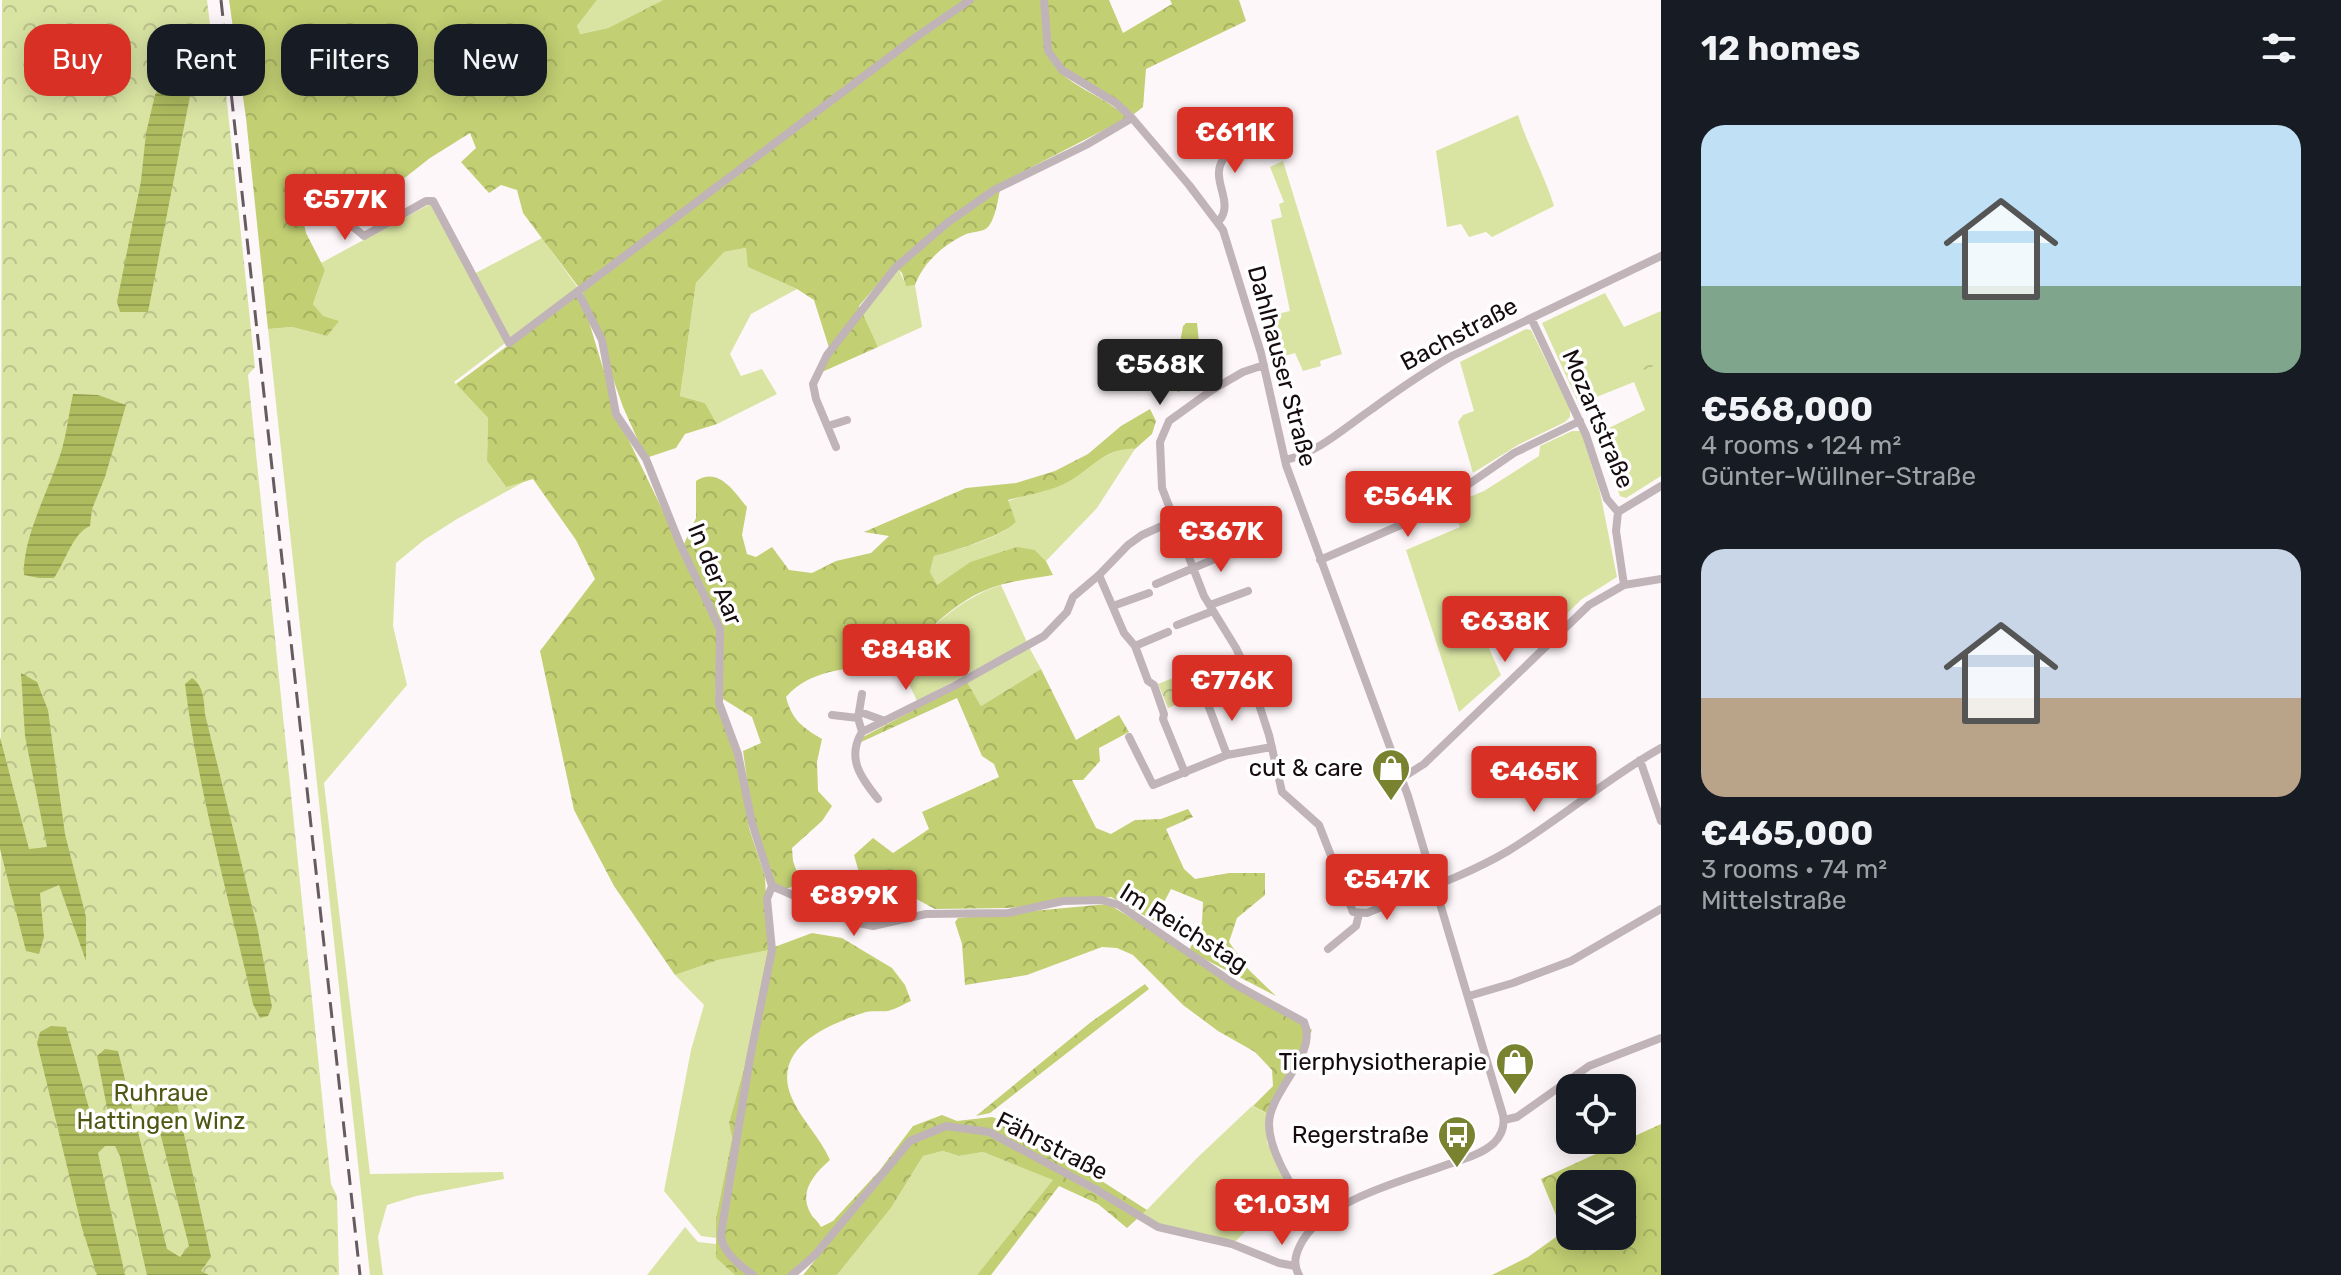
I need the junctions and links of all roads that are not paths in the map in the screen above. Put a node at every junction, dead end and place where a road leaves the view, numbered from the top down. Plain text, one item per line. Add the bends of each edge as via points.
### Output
1 (970, 0) edge
2 (1044, 0) edge
3 (1128, 115) junction
4 (1272, 125) dead end
5 (334, 201) dead end
6 (1219, 221) junction
7 (1661, 256) edge
8 (578, 292) junction
9 (1531, 318) junction
10 (1264, 365) junction
11 (847, 420) dead end
12 (1580, 421) junction
13 (828, 426) junction
14 (836, 447) dead end
15 (1285, 460) junction
16 (1661, 486) edge
17 (1221, 510) dead end
18 (1618, 512) junction
19 (1193, 517) dead end
20 (1173, 521) junction
21 (1238, 549) dead end
22 (1320, 560) junction
23 (1192, 569) junction
24 (1099, 575) junction
25 (1661, 579) edge
26 (1156, 584) dead end
27 (1624, 585) junction
28 (1248, 591) dead end
29 (1149, 593) dead end
30 (1113, 606) junction
31 (1211, 608) junction
32 (1177, 625) dead end
33 (1168, 632) dead end
34 (1135, 646) junction
35 (862, 694) dead end
36 (1207, 702) dead end
37 (832, 715) dead end
38 (859, 715) junction
39 (885, 721) junction
40 (862, 732) junction
41 (1129, 737) dead end
42 (1272, 747) junction
43 (1661, 748) edge
44 (1227, 755) junction
45 (1640, 760) junction
46 (1185, 773) junction
47 (1402, 778) junction
48 (878, 799) dead end
49 (1661, 821) edge
50 (1436, 884) junction
51 (772, 886) junction
52 (1661, 909) edge
53 (1359, 914) junction
54 (1328, 949) dead end
55 (1469, 996) junction
56 (1661, 1038) edge
57 (1504, 1120) junction
58 (1315, 1225) junction
59 (1297, 1270) edge
60 (753, 1275) edge
61 (792, 1275) edge

1 - 8 street
2 - 3 street, Dahlhauser Straße via 1051,57
3 - 6 street, Dahlhauser Straße
3 - 13 street via 1086,145 994,190 895,268 818,370 813,391
4 - 6 street via 1223,160 1218,176 1226,206
5 - 8 street via 364,236 433,201 509,343
6 - 10 street, Dahlhauser Straße
7 - 9 street, Bachstraße
8 - 51 street, In der Aar via 602,340 616,414 646,459 722,633 719,703 738,754
9 - 12 street, Mozartstraße
9 - 15 street, Bachstraße via 1443,361 1332,438
10 - 15 street, Dahlhauser Straße
10 - 20 street via 1212,390 1167,423 1160,468
11 - 13 street
12 - 18 street, Mozartstraße via 1607,499
12 - 22 street via 1514,453 1410,521
13 - 14 street
15 - 22 street, Dahlhauser Straße
16 - 18 street
17 - 19 street via 1201,520
18 - 27 street, Mozartstraße
20 - 23 street
20 - 24 street via 1137,538
21 - 23 street
22 - 47 street, Dahlhauser Straße
23 - 26 street
23 - 31 street
24 - 30 street
24 - 39 street via 1073,597 1067,612 1044,636
25 - 27 street
27 - 47 street via 1584,610 1417,771
28 - 31 street
29 - 30 street
30 - 34 street
31 - 32 street
31 - 42 street via 1251,680
33 - 34 street
34 - 46 street
35 - 38 street
36 - 44 street
37 - 38 street
38 - 39 street
38 - 40 street
39 - 40 street
40 - 48 street via 856,765
41 - 46 street via 1153,785
42 - 44 street
42 - 53 street via 1282,792 1319,825 1348,906
43 - 45 street
44 - 46 street
45 - 49 street
45 - 50 street via 1509,850
47 - 50 street, Dahlhauser Straße
50 - 53 street
50 - 55 street, Dahlhauser Straße
51 - 58 street, Im Reichstag via 873,926 926,914 1008,913 1063,901 1119,905 1236,985 1304,1022 1306,1045 1269,1123 1276,1153
51 - 60 street via 767,899 772,950 721,1234 721,1243
52 - 55 street via 1571,961
53 - 54 street via 1356,926
55 - 57 street, Dahlhauser Straße
56 - 57 street via 1589,1066 1517,1117
57 - 58 street via 1500,1136 1479,1152 1347,1203
58 - 59 street via 1301,1244
59 - 61 street, Fährstraße via 1232,1244 1158,1227 989,1132 946,1126 910,1141 815,1255

